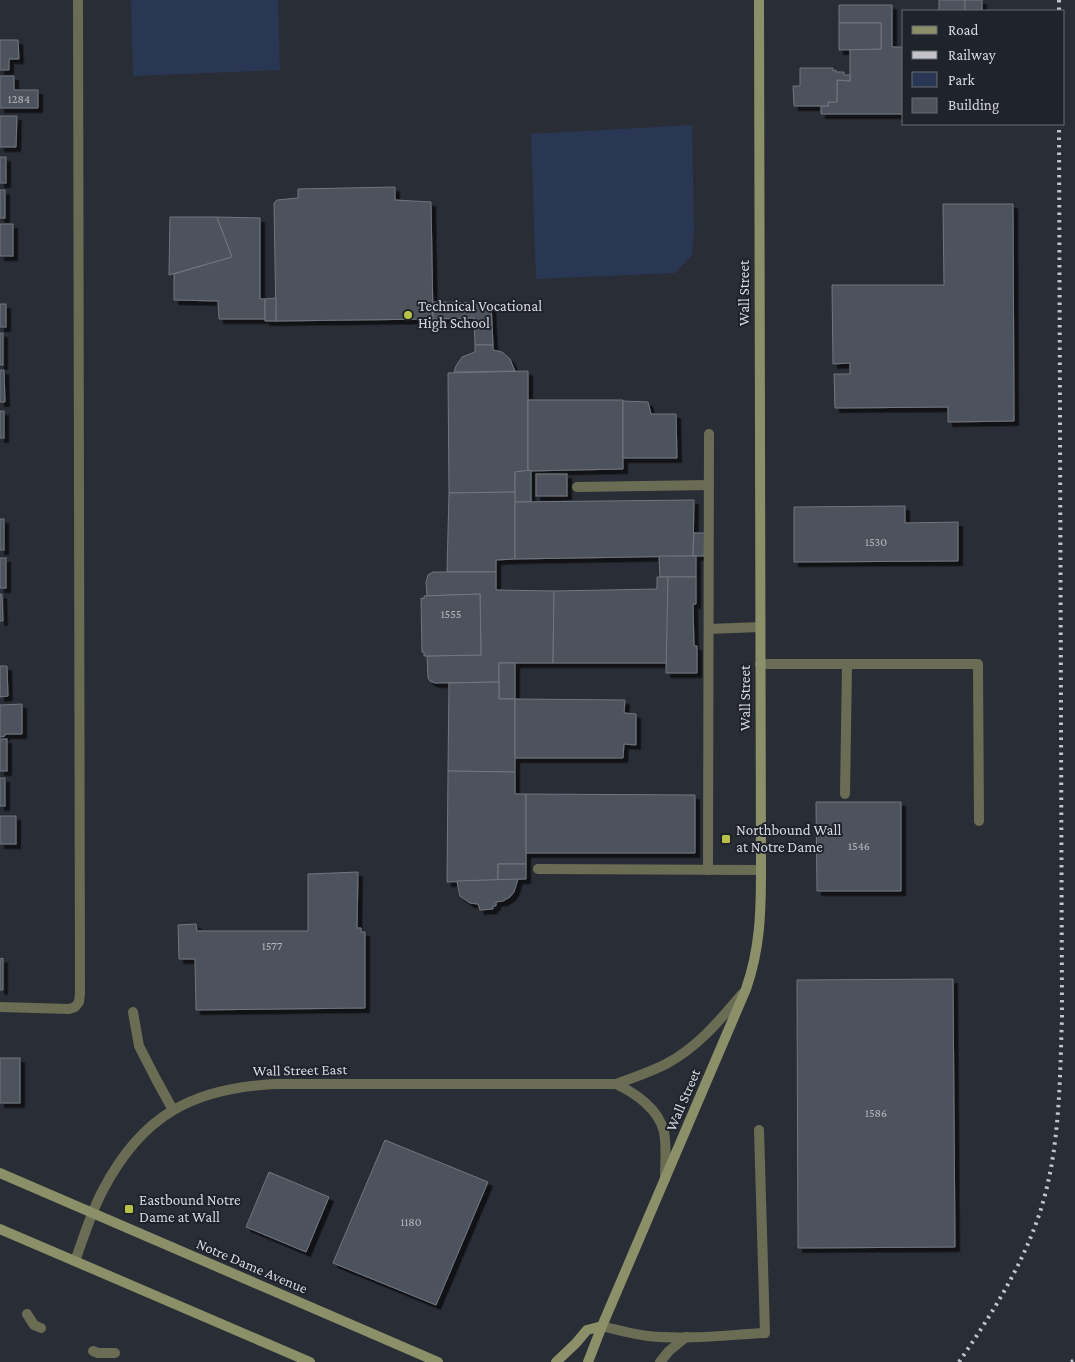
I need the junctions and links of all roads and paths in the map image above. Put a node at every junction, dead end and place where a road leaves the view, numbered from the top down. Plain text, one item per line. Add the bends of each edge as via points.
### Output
1 (78, 0) edge
2 (759, 0) edge
3 (709, 434) dead end
4 (709, 485) junction
5 (577, 488) dead end
6 (760, 627) junction
7 (709, 629) junction
8 (760, 664) junction
9 (848, 665) junction
10 (845, 794) dead end
11 (979, 821) dead end
12 (538, 869) dead end
13 (708, 870) junction
14 (761, 870) junction
15 (746, 989) junction
16 (0, 1007) edge
17 (133, 1012) dead end
18 (616, 1084) junction
19 (174, 1110) junction
20 (759, 1130) dead end
21 (0, 1173) edge
22 (665, 1179) junction
23 (92, 1213) junction
24 (0, 1229) edge
25 (75, 1261) junction
26 (28, 1314) dead end
27 (602, 1326) junction
28 (41, 1328) dead end
29 (686, 1337) junction
30 (93, 1351) dead end
31 (115, 1353) dead end
32 (310, 1362) edge
33 (438, 1362) edge
34 (556, 1362) edge
35 (588, 1362) edge
36 (660, 1362) edge

1 - 16 street via 80,993 75,1007 69,1009
2 - 6 main road, Wall Street
3 - 4 street
4 - 5 street
4 - 7 street
6 - 7 street
6 - 8 main road, Wall Street
7 - 13 street
8 - 9 street
8 - 14 main road, Wall Street
9 - 10 street
9 - 11 street via 978,664
12 - 13 street
13 - 14 street
14 - 15 main road, Wall Street via 760,931
15 - 18 street via 711,1031 687,1051 655,1069
15 - 22 main road, Wall Street
17 - 19 street via 139,1046
18 - 19 street, Wall Street East via 276,1084 218,1092
18 - 22 street via 639,1097 661,1124
19 - 23 street, Wall Street East via 157,1121 125,1155
20 - 29 street via 765,1334
21 - 23 main road, Notre Dame Avenue
22 - 27 main road, Wall Street
23 - 25 street, Wall Street East
23 - 33 main road, Notre Dame Avenue
24 - 25 main road
25 - 32 main road
26 - 28 street via 34,1325
27 - 29 street via 649,1336
27 - 34 main road via 586,1330
27 - 35 main road, Wall Street
29 - 36 street
30 - 31 street

